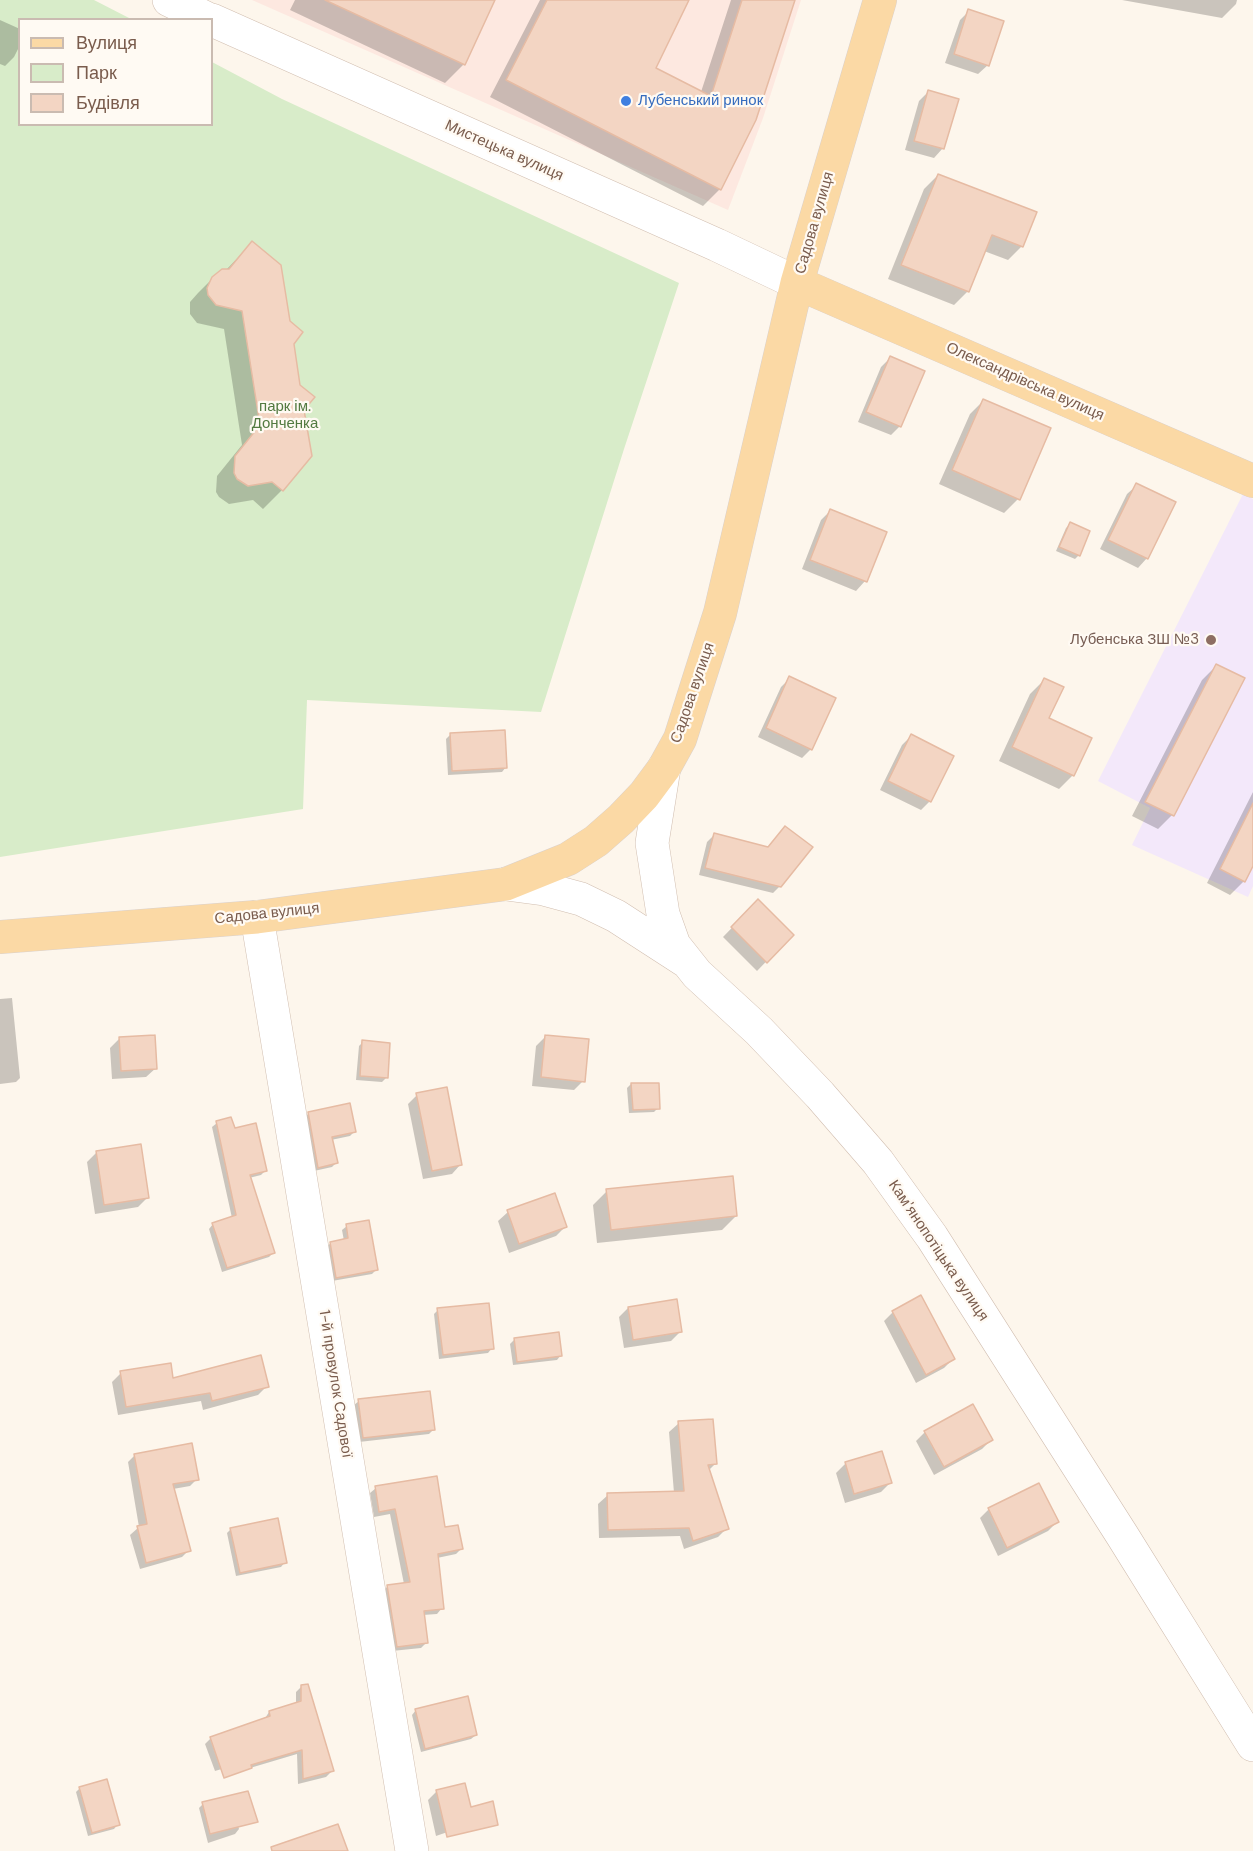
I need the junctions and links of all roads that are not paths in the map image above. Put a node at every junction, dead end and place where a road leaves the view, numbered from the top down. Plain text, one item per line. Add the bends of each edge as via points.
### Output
1 (169, 0) edge
2 (880, 0) edge
3 (207, 18) edge
4 (213, 21) edge
5 (797, 283) junction
6 (1253, 481) edge
7 (664, 768) junction
8 (506, 884) junction
9 (257, 917) junction
10 (0, 937) edge
11 (687, 962) junction
12 (1253, 1745) edge
13 (412, 1851) edge

1 - 3 street, Мистецька вулиця
2 - 5 main road, Садова вулиця
4 - 5 street, Мистецька вулиця
5 - 6 main road, Олександрівська вулиця
5 - 7 main road, Садова вулиця via 720,613 680,739
7 - 8 main road, Садова вулиця via 644,795 596,841 568,859
7 - 11 street, Камʼянопотіцька вулиця via 652,843 663,914 674,945
8 - 9 main road, Садова вулиця
8 - 11 street via 581,899 616,916
9 - 10 main road, Садова вулиця
9 - 13 street, 1-й провулок Садової
11 - 12 street, Камʼянопотіцька вулиця via 820,1095 884,1171 938,1247

